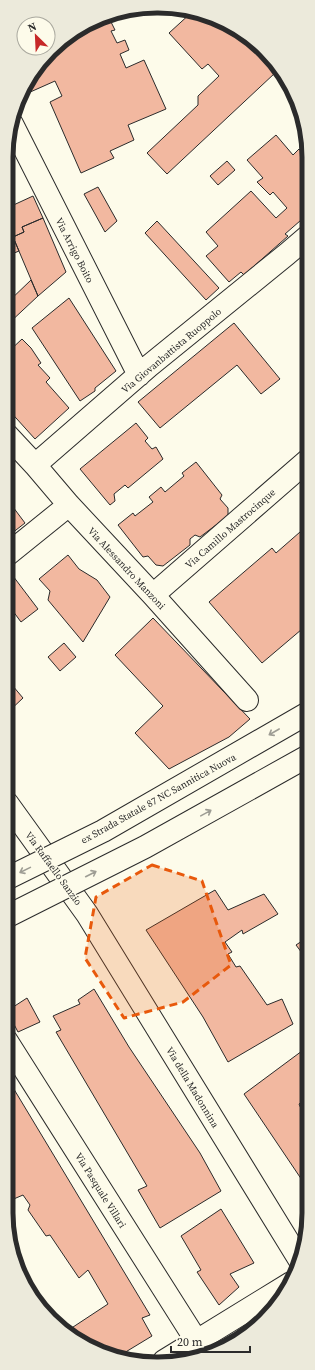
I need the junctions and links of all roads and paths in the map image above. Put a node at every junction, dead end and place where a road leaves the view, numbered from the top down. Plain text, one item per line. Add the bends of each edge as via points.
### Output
1 (16, 131) edge
2 (302, 241) edge
3 (139, 375) junction
4 (13, 441) edge
5 (35, 465) junction
6 (302, 465) edge
7 (69, 505) junction
8 (13, 550) edge
9 (153, 595) junction
10 (247, 700) dead end
11 (302, 716) edge
12 (302, 759) edge
13 (13, 813) edge
14 (13, 876) edge
15 (13, 913) edge
16 (87, 914) joint
17 (13, 1051) edge
18 (296, 1254) edge
19 (280, 1289) edge
20 (196, 1340) junction
21 (172, 1356) edge

1 - 3 main road, Via Arrigo Boito
2 - 3 main road, Via Giovanbattista Ruoppolo
3 - 5 main road, Via Giovanbattista Ruoppolo
4 - 5 main road, Via Alessandro Manzoni
5 - 7 main road, Via Alessandro Manzoni
6 - 9 main road, Via Camillo Mastrocinque
7 - 8 main road
7 - 9 main road, Via Alessandro Manzoni
9 - 10 main road, Via Alessandro Manzoni
11 -> 14 main road, ex Strada Statale 87 NC Sannitica Nuova, bridge via 103,831
15 -> 12 main road, bridge via 144,847
13 - 16 main road, Via Raffaello Sanzio
16 - 18 main road, Via della Madonnina
17 - 20 main road, Via Pasquale Villari
19 - 20 main road
20 - 21 main road

